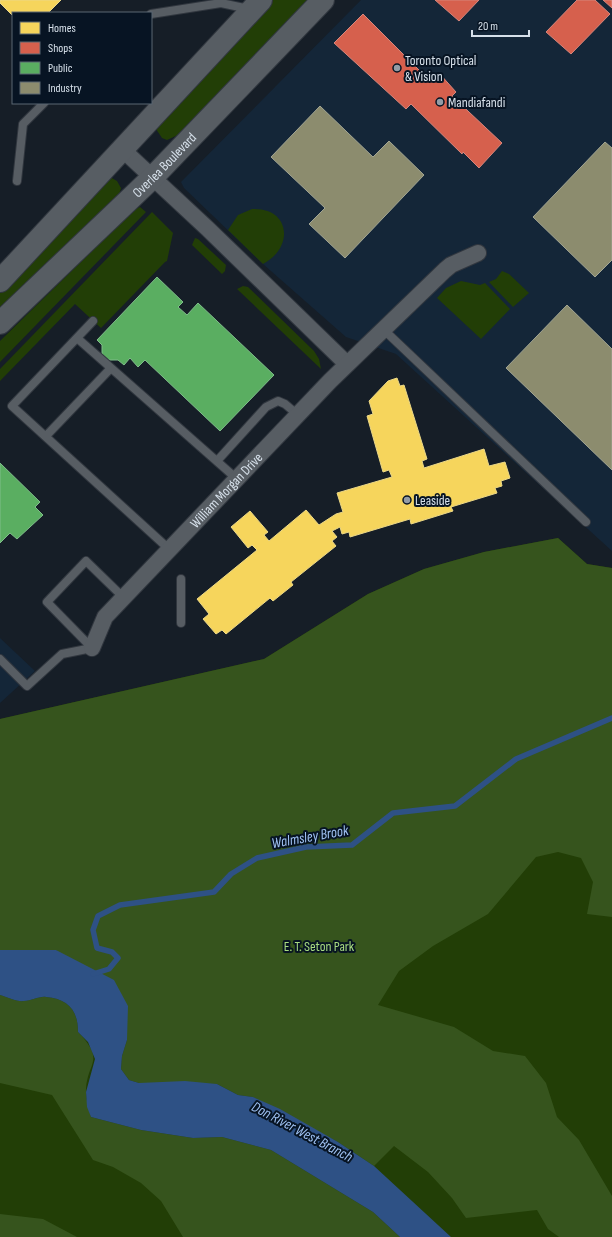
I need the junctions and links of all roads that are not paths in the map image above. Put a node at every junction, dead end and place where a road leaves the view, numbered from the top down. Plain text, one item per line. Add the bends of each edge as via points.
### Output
1 (323, 0) edge
2 (257, 5) edge
3 (152, 14) edge
4 (43, 104) edge
5 (122, 149) junction
6 (153, 177) junction
7 (17, 181) dead end
8 (478, 253) dead end
9 (0, 282) edge
10 (93, 321) dead end
11 (0, 323) edge
12 (383, 329) junction
13 (77, 338) junction
14 (347, 364) junction
15 (111, 368) junction
16 (298, 415) junction
17 (46, 436) junction
18 (217, 461) junction
19 (237, 478) junction
20 (586, 522) dead end
21 (169, 549) junction
22 (180, 579) dead end
23 (123, 597) junction
24 (181, 623) dead end
25 (92, 648) junction
26 (0, 659) edge

1 - 6 main road, Overlea Boulevard
2 - 3 lane via 221,3
2 - 5 main road
4 - 7 lane via 23,124
5 - 6 street
5 - 9 main road
6 - 11 main road, Overlea Boulevard
6 - 14 street
8 - 12 street, William Morgan Drive via 444,270
10 - 13 lane
12 - 14 street, William Morgan Drive
12 - 20 lane
13 - 15 lane
13 - 17 lane via 12,406
14 - 16 street, William Morgan Drive
15 - 17 lane
15 - 18 lane
16 - 18 lane via 278,401 266,407
16 - 19 street, William Morgan Drive
17 - 21 lane
18 - 19 lane
19 - 21 street, William Morgan Drive
21 - 23 street, William Morgan Drive
22 - 24 lane
23 - 25 street, William Morgan Drive via 105,616
23 - 25 lane via 86,561 47,602
25 - 26 lane via 62,654 27,686

